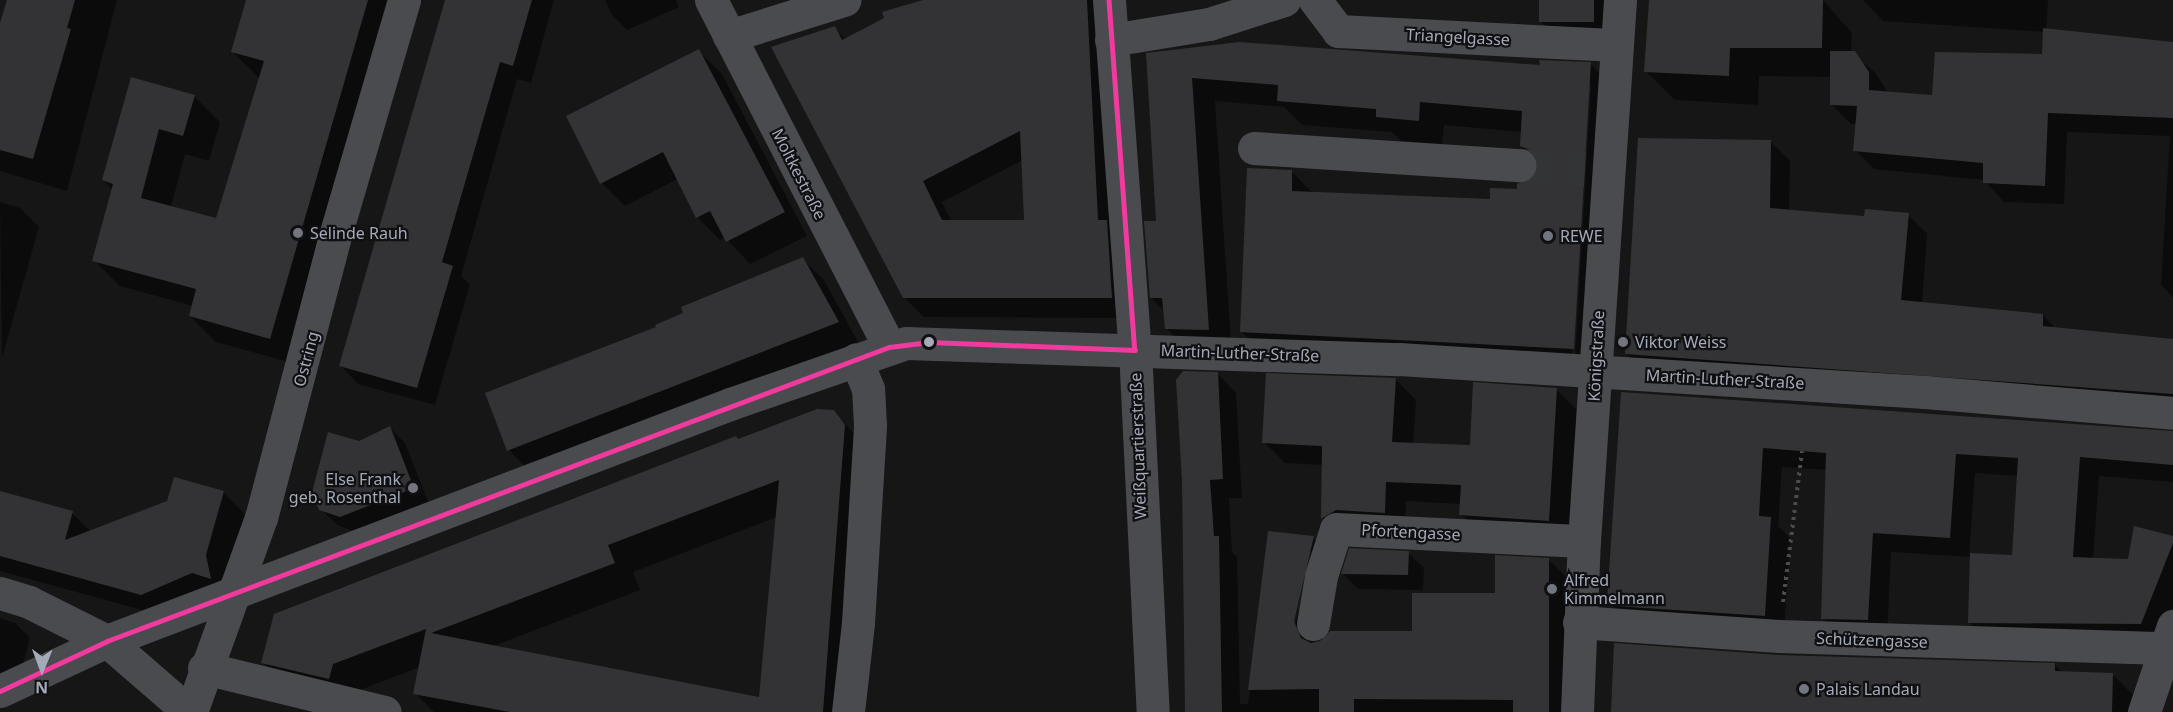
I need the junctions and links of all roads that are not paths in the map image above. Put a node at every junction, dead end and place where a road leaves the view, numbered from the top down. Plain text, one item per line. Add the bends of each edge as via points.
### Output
1 (404, 0) edge
2 (711, 0) edge
3 (844, 0) edge
4 (1109, 0) edge
5 (1284, 0) edge
6 (1315, 0) edge
7 (1620, 0) edge
8 (729, 36) junction
9 (1111, 40) junction
10 (1617, 45) junction
11 (1254, 148) dead end
12 (1519, 165) tunnel mouth
13 (889, 347) junction
14 (1135, 350) junction
15 (856, 358) junction
16 (1596, 371) junction
17 (2173, 413) edge
18 (1584, 541) junction
19 (0, 593) edge
20 (231, 597) junction
21 (1580, 622) junction
22 (1313, 624) dead end
23 (2169, 637) edge
24 (107, 641) junction
25 (0, 692) edge
26 (195, 696) edge
27 (385, 712) edge
28 (848, 712) edge
29 (1153, 712) edge
30 (1577, 712) edge
31 (2144, 712) edge

1 - 20 street, Ostring via 335,236 261,518
2 - 8 street, Moltkestraße
3 - 8 street
4 - 9 street, Weißquartierstraße
5 - 9 street via 1209,24
6 - 10 street, Triangelgasse via 1338,31
7 - 10 street, Königstraße
8 - 13 street, Moltkestraße
9 - 14 street, Weißquartierstraße
10 - 16 street, Königstraße via 1596,170
11 - 12 street
13 - 14 street, Martin-Luther-Straße via 929,342
13 - 15 street, Martin-Luther-Straße
14 - 16 street, Martin-Luther-Straße via 1399,359
14 - 29 street, Weißquartierstraße
15 - 20 street, Martin-Luther-Straße
15 - 28 street via 868,389 870,425 858,623
16 - 17 street, Martin-Luther-Straße
16 - 18 street, Königstraße
18 - 21 street, Königstraße
18 - 22 street, Pfortengasse via 1336,528 1321,576
19 - 24 street via 29,602
20 - 24 street, Martin-Luther-Straße
20 - 26 street, Ostring
21 - 23 street, Schützengasse via 1779,636
21 - 30 street, Königstraße
23 - 31 street
24 - 25 street, Martin-Luther-Straße
24 - 26 street
26 - 27 street

